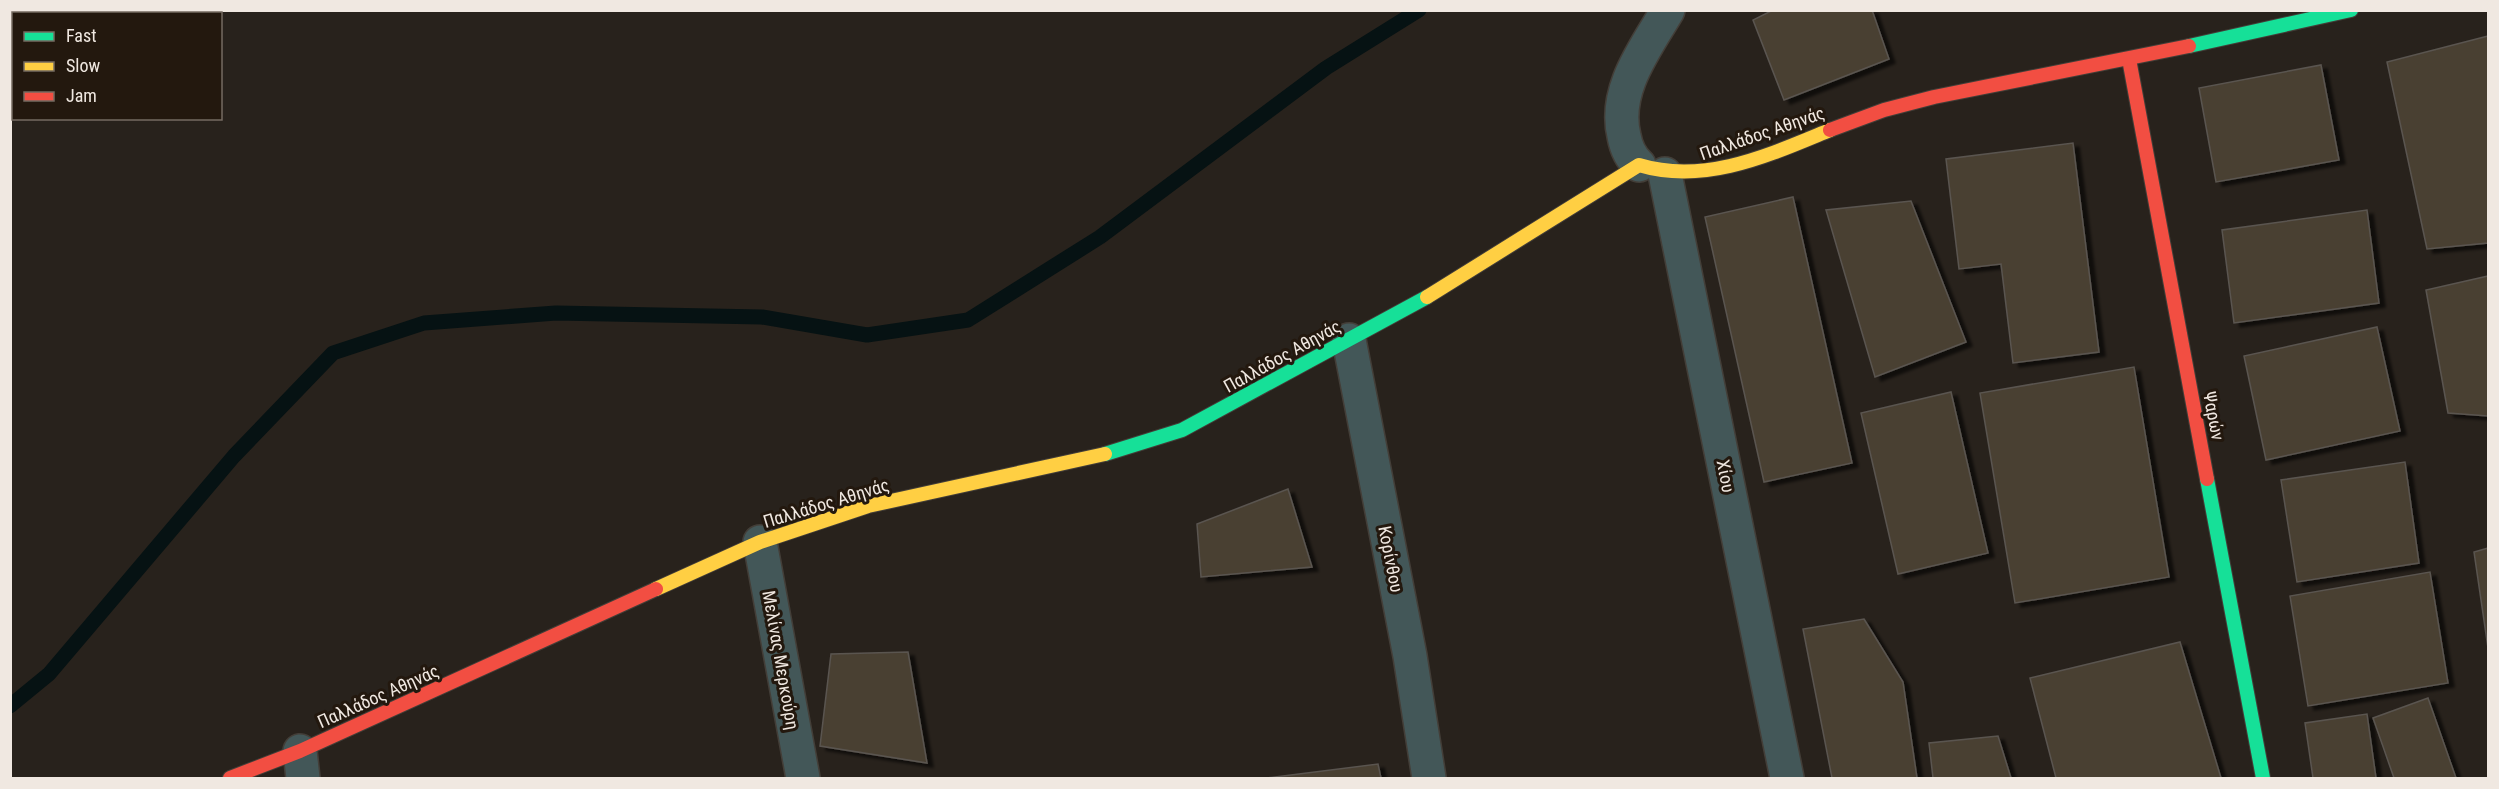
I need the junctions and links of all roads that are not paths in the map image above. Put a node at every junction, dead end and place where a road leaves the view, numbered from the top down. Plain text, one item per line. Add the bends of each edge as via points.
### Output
1 (1668, 10) edge
2 (2351, 10) edge
3 (2129, 59) junction
4 (1652, 170) junction
5 (1349, 340) junction
6 (760, 542) junction
7 (302, 765) edge
8 (230, 778) edge
9 (803, 778) edge
10 (1429, 778) edge
11 (1787, 778) edge
12 (2263, 778) edge

1 - 4 street, Χίου via 1629,78 1622,99 1620,121 1633,160
2 - 3 street, Παλλάδος Αθηνάς
3 - 4 street, Παλλάδος Αθηνάς via 1922,100 1865,116 1722,169 1702,173
3 - 12 street, Ψαρών
4 - 5 street, Παλλάδος Αθηνάς
4 - 11 street, Χίου
5 - 6 street, Παλλάδος Αθηνάς via 1182,430 1107,454 868,506
5 - 10 street, Κορίνθου
6 - 7 street, Παλλάδος Αθηνάς
6 - 9 street, Μελίνας Μερκούρη
7 - 8 street, Παλλάδος Αθηνάς

